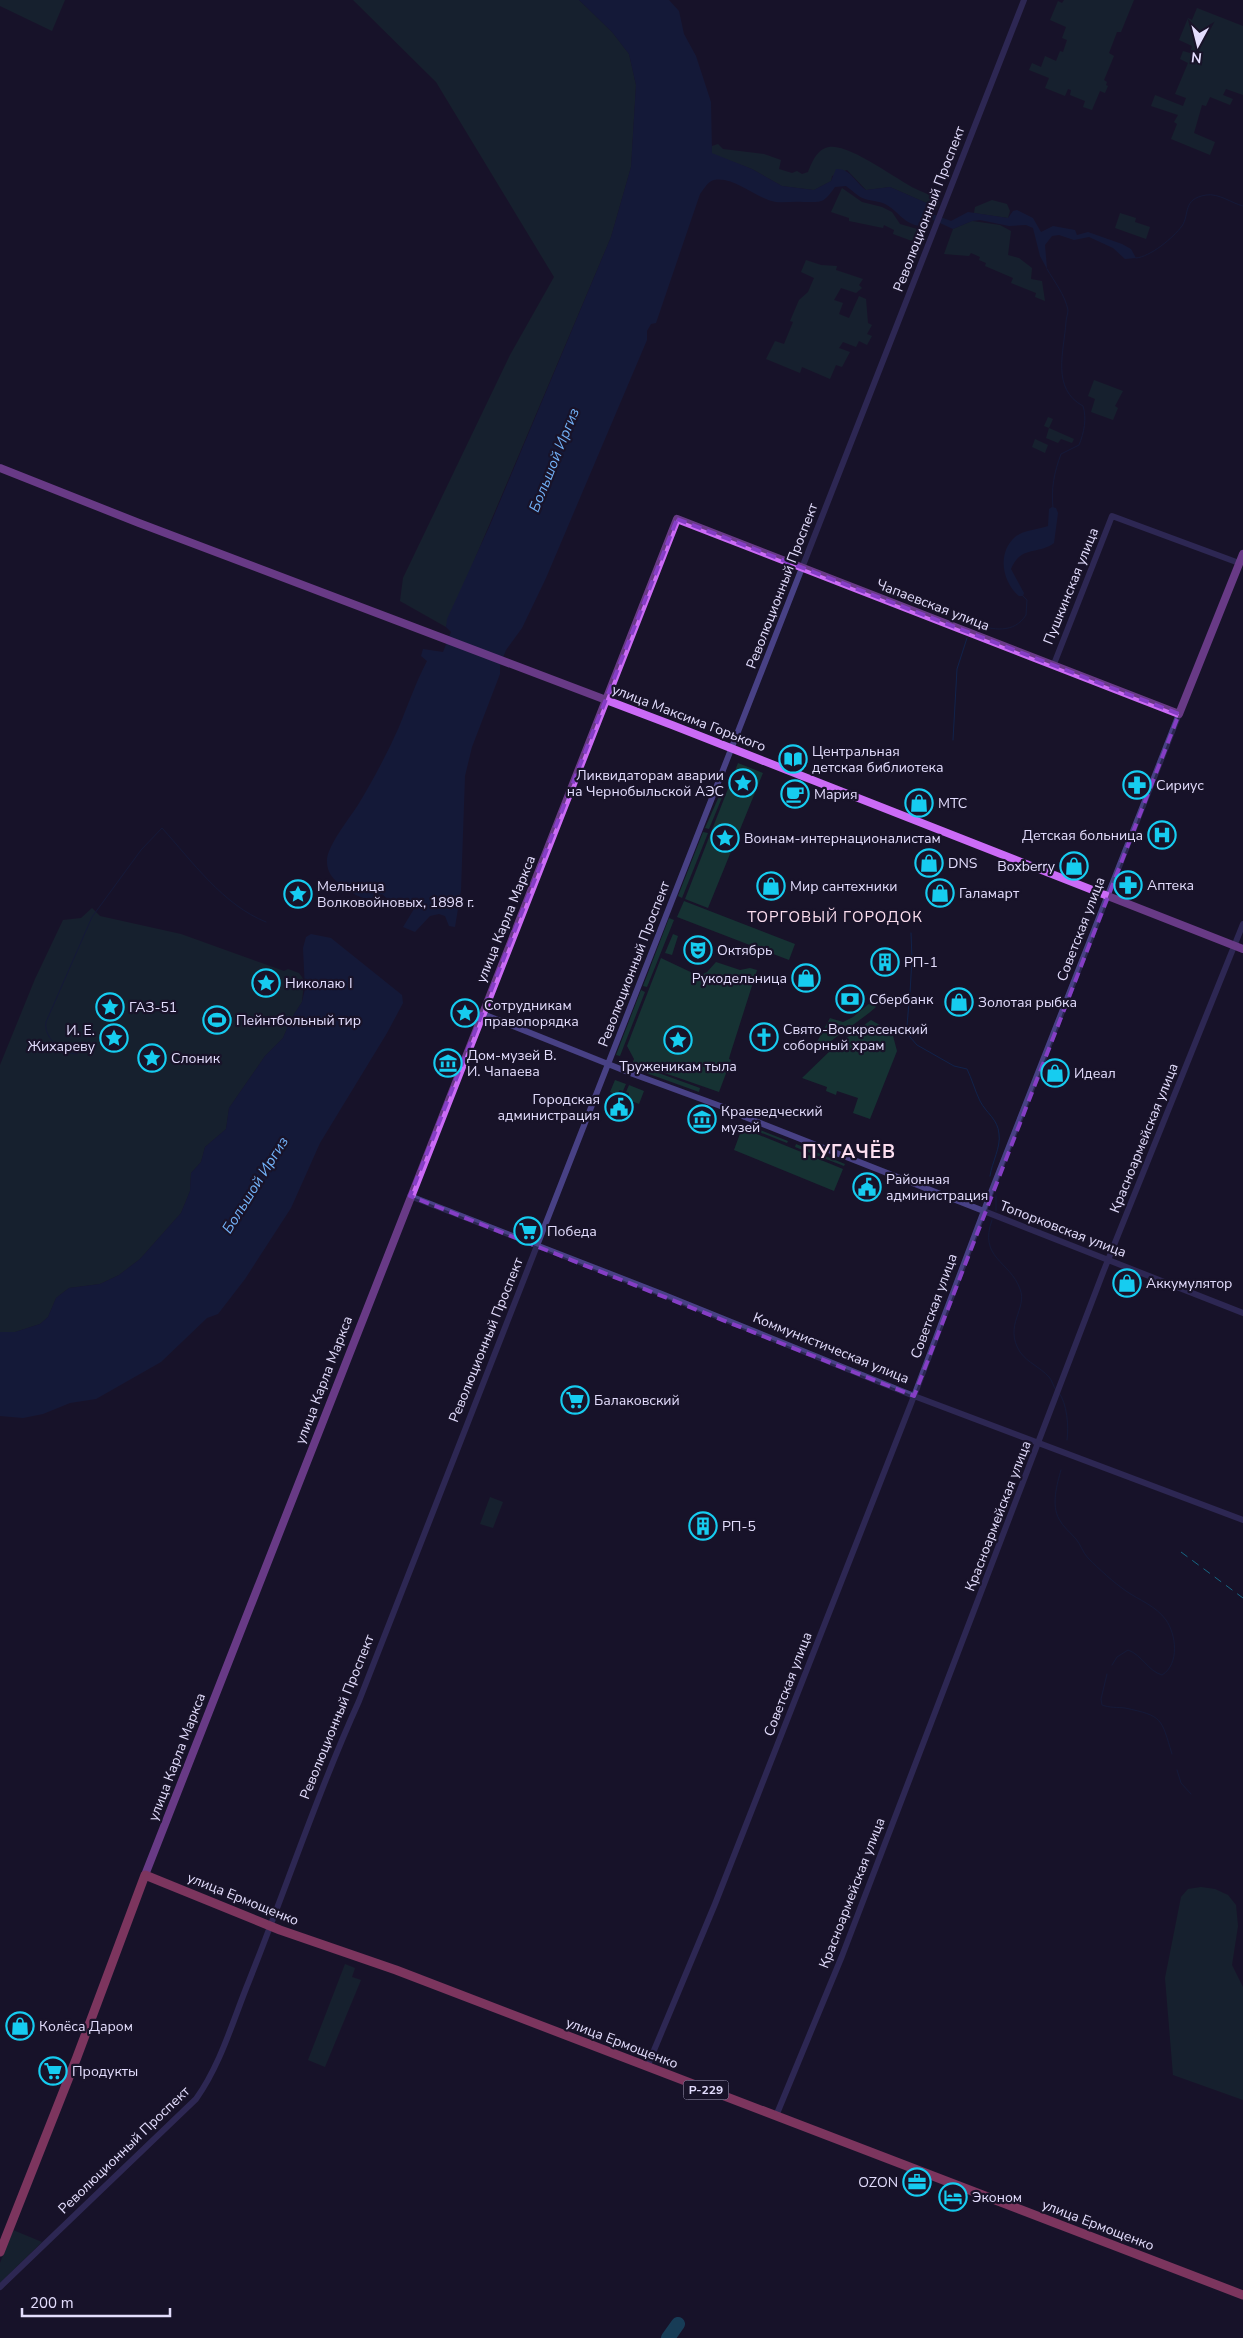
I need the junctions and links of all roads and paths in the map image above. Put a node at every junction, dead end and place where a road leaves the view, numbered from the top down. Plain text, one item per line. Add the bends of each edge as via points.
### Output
1 (1024, 0) edge
2 (0, 468) edge
3 (678, 519) joint
4 (1243, 554) edge
5 (1239, 563) junction
6 (802, 567) junction
7 (1054, 664) junction
8 (606, 699) junction
9 (1179, 714) junction
10 (732, 748) junction
11 (1107, 896) junction
12 (1243, 924) edge
13 (1235, 945) junction
14 (1243, 948) edge
15 (483, 1014) junction
16 (609, 1064) junction
17 (410, 1196) junction
18 (983, 1212) junction
19 (537, 1245) junction
20 (1108, 1260) junction
21 (1243, 1313) edge
22 (914, 1396) junction
23 (1039, 1444) junction
24 (1243, 1520) edge
25 (145, 1875) junction
26 (270, 1926) junction
27 (647, 2067) junction
28 (776, 2116) junction
29 (0, 2252) edge
30 (0, 2287) edge
31 (1243, 2295) edge

1 - 6 street, Революционный Проспект
2 - 8 main road, улица Максима Горького
3 - 6 main road, Чапаевская улица
3 - 8 main road, улица Карла Маркса
4 - 5 main road, Советская улица
5 - 7 street, Пушкинская улица via 1112,516
5 - 9 main road, Советская улица
6 - 7 main road, Чапаевская улица
6 - 10 street, Революционный Проспект
7 - 9 main road, Чапаевская улица
8 - 10 main road, улица Максима Горького
8 - 15 main road, улица Карла Маркса
9 - 11 street, Советская улица
10 - 11 main road, улица Максима Горького
10 - 16 street, Революционный Проспект
11 - 13 main road, улица Максима Горького
11 - 18 street, Советская улица
12 - 13 street, Красноармейская улица
13 - 14 main road, улица Максима Горького
13 - 20 street, Красноармейская улица
15 - 16 street, Топорковская улица
15 - 17 main road, улица Карла Маркса
16 - 18 street, Топорковская улица
16 - 19 street, Революционный Проспект
17 - 19 street, Коммунистическая улица
17 - 25 main road, улица Карла Маркса
18 - 20 street, Топорковская улица
18 - 22 street, Советская улица
19 - 22 street, Коммунистическая улица
19 - 26 street, Революционный Проспект via 359,1700 333,1758
20 - 21 street, Топорковская улица
20 - 23 street, Красноармейская улица
22 - 23 street, Коммунистическая улица
22 - 27 street, Советская улица via 716,1904
23 - 24 street, Коммунистическая улица
23 - 28 street, Красноармейская улица via 842,1956
25 - 26 highway, улица Ермощенко / Р-229
25 - 29 highway, улица Карла Маркса
26 - 27 highway, улица Ермощенко / Р-229 via 396,1970
26 - 30 street, Революционный Проспект via 211,2073 196,2099
27 - 28 highway, улица Ермощенко / Р-229
28 - 31 highway, улица Ермощенко / Р-229

